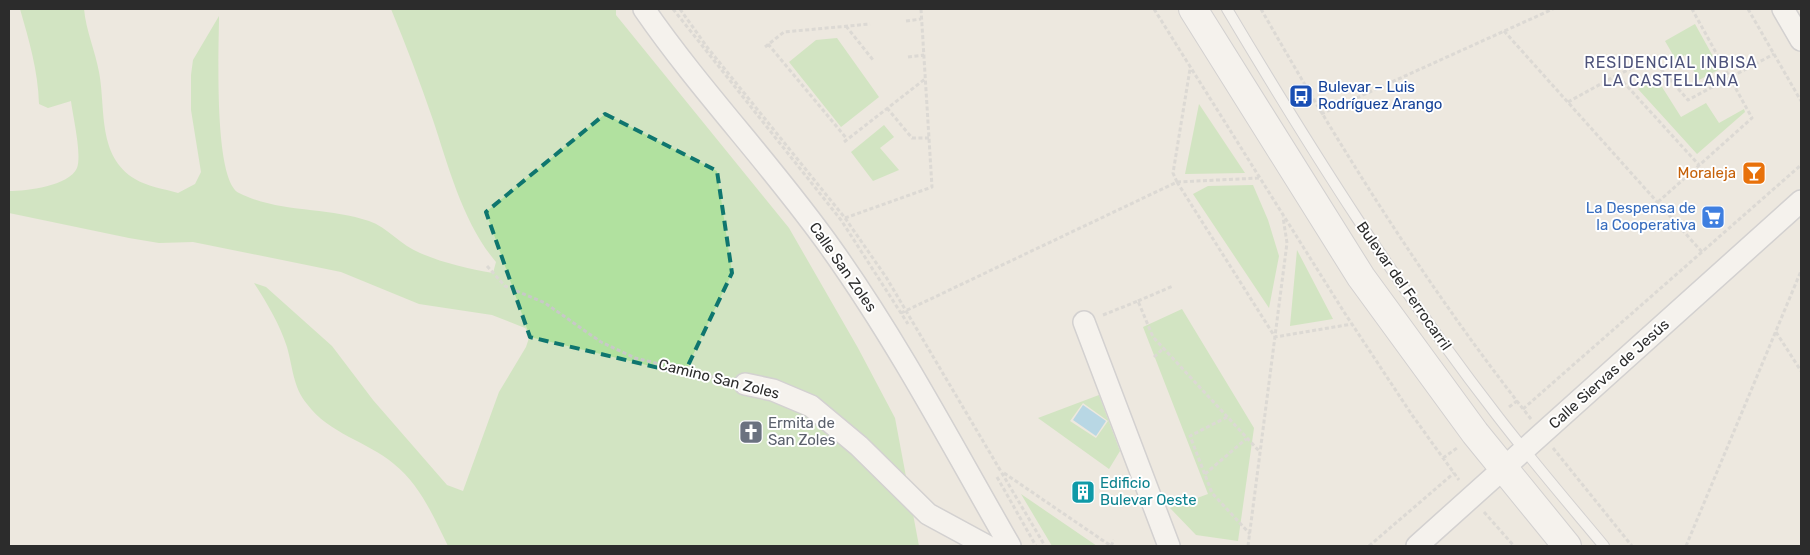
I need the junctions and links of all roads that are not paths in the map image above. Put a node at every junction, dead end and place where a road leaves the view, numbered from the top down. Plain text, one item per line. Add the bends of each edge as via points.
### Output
1 (644, 9) edge
2 (1182, 9) edge
3 (1193, 9) edge
4 (1216, 9) edge
5 (1227, 9) edge
6 (1783, 9) edge
7 (1801, 40) edge
8 (1236, 99) dead end
9 (1801, 201) edge
10 (1322, 235) dead end
11 (1084, 322) road end
12 (746, 384) road end
13 (1502, 466) junction
14 (1542, 533) dead end
15 (987, 546) edge
16 (1010, 546) edge
17 (1169, 546) edge
18 (1417, 546) edge
19 (1553, 546) edge
20 (1567, 546) edge
21 (1589, 546) edge
22 (1604, 546) edge

1 - 16 street, Calle San Zoles via 670,48 812,222 856,284
2 - 8 lane
3 - 13 main road, Bulevar del Ferrocarril via 1361,277
4 - 13 main road, Bulevar del Ferrocarril via 1283,122
5 - 13 lane, Bulevar del Ferrocarril via 1381,255 1497,416
6 - 7 street
9 - 13 street, Calle Siervas de Jesús
10 - 13 lane, Bulevar del Ferrocarril via 1399,347
11 - 17 street
12 - 15 street, Camino San Zoles via 773,390 811,406 859,446 928,514
13 - 18 street, Calle Siervas de Jesús
13 - 20 main road, Bulevar del Ferrocarril
13 - 21 main road, Bulevar del Ferrocarril
13 - 22 lane, Bulevar del Ferrocarril
14 - 19 lane

